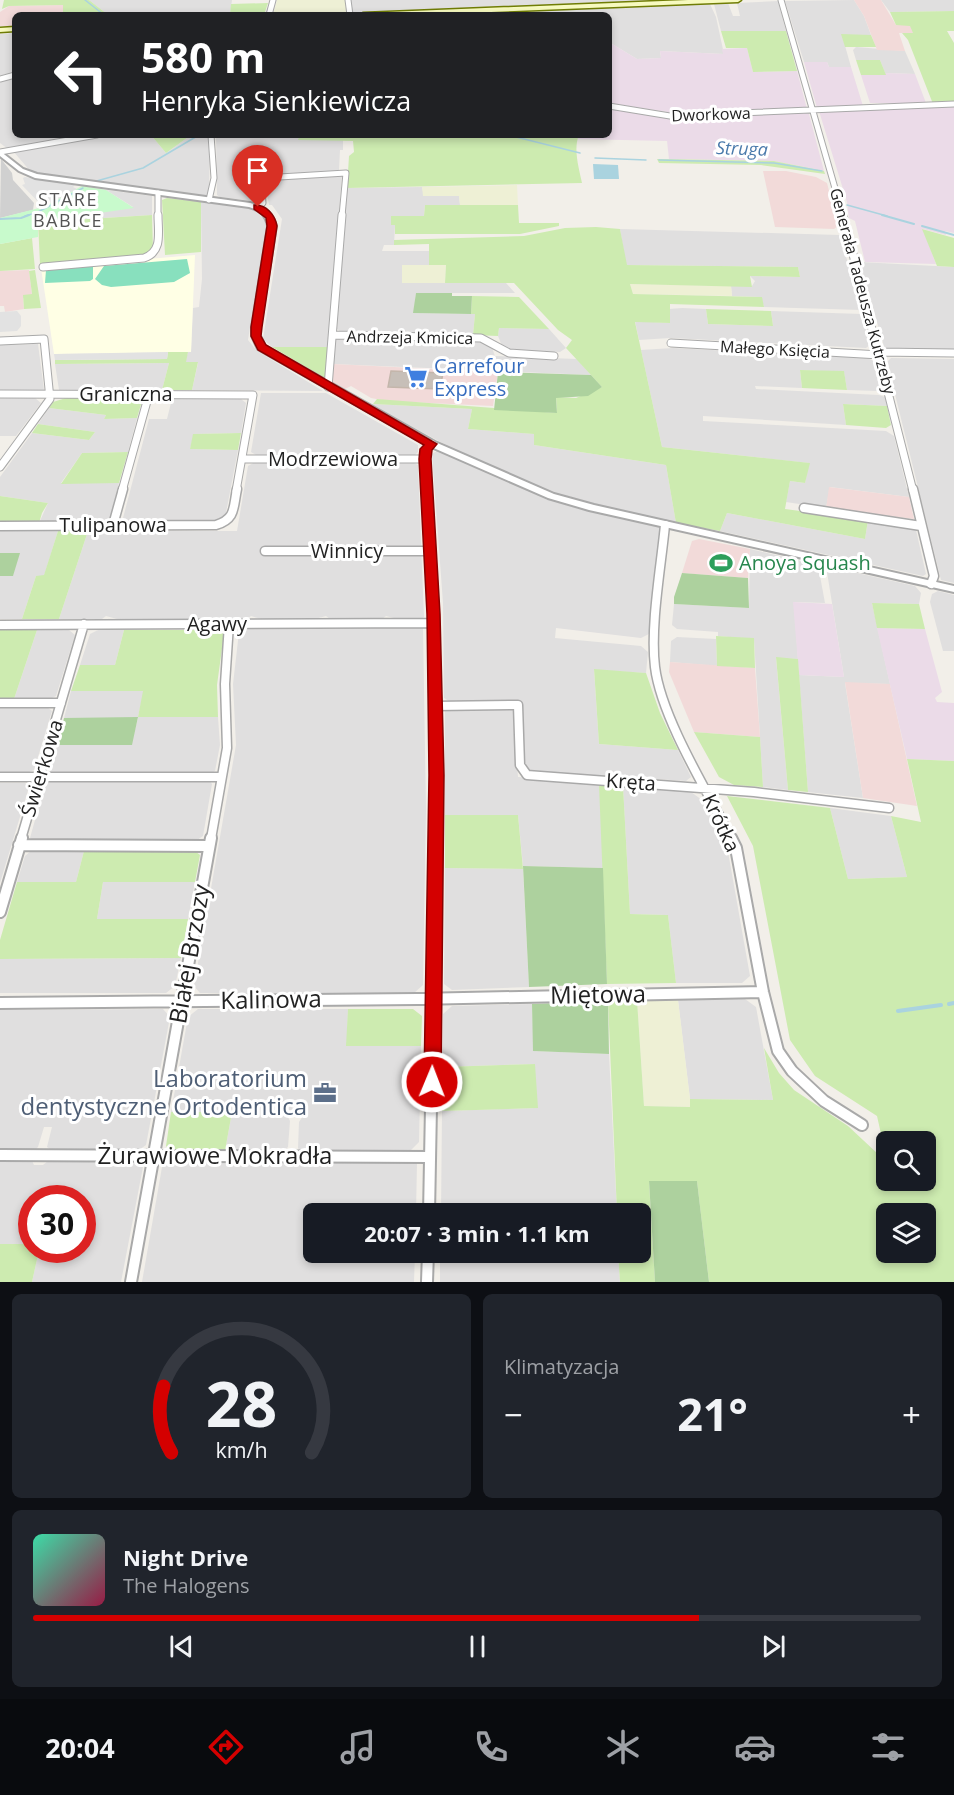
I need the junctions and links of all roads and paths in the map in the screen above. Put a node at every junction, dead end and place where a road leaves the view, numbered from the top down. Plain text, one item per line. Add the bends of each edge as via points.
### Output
1 (738, 0) edge
2 (781, 0) edge
3 (438, 12) edge
4 (954, 104) edge
5 (612, 106) edge
6 (813, 110) junction
7 (80, 138) edge
8 (211, 138) edge
9 (0, 152) edge
10 (158, 193) junction
11 (209, 200) junction
12 (258, 207) junction
13 (43, 267) dead end
14 (333, 335) junction
15 (44, 339) joint
16 (0, 341) edge
17 (671, 343) dead end
18 (880, 353) junction
19 (954, 353) edge
20 (554, 356) dead end
21 (328, 387) junction
22 (0, 394) edge
23 (50, 394) junction
24 (149, 394) junction
25 (432, 444) junction
26 (242, 459) junction
27 (425, 459) junction
28 (0, 467) edge
29 (804, 508) dead end
30 (113, 525) junction
31 (665, 525) junction
32 (0, 526) edge
33 (921, 526) junction
34 (266, 551) dead end
35 (429, 551) junction
36 (931, 584) junction
37 (954, 589) edge
38 (434, 623) junction
39 (84, 624) junction
40 (229, 624) junction
41 (0, 625) edge
42 (0, 703) edge
43 (62, 703) junction
44 (435, 706) junction
45 (0, 777) edge
46 (39, 777) junction
47 (221, 777) junction
48 (705, 788) junction
49 (889, 808) dead end
50 (19, 845) junction
51 (209, 846) junction
52 (0, 912) edge
53 (763, 992) junction
54 (434, 998) junction
55 (182, 1002) junction
56 (0, 1003) edge
57 (862, 1125) dead end
58 (0, 1155) edge
59 (153, 1156) junction
60 (430, 1157) junction
61 (429, 1203) edge
62 (428, 1263) edge
63 (131, 1282) edge
64 (427, 1282) edge

1 - 3 main road
2 - 6 street, Generała Tadeusza Kutrzeby
4 - 6 street, Dworkowa
5 - 6 street, Dworkowa via 670,116
6 - 18 street, Generała Tadeusza Kutrzeby
7 - 9 street
8 - 11 street via 213,180
9 - 10 street via 35,176
10 - 11 street
10 - 13 street via 158,248 153,255
11 - 12 street
12 - 14 street via 263,203 263,178 345,174
12 - 21 street via 271,217 272,226 256,327 258,342 268,352
14 - 20 street, Andrzeja Kmicica via 481,338 509,353
14 - 21 street
15 - 16 street
15 - 23 street
17 - 18 street, Małego Księcia
18 - 19 street, Małego Księcia
18 - 33 street, Generała Tadeusza Kutrzeby
21 - 25 street
22 - 23 street, Graniczna
23 - 24 street, Graniczna
23 - 28 street
24 - 26 street, Graniczna via 253,395
24 - 30 street
25 - 27 street via 426,449
25 - 31 street via 550,495
26 - 27 street, Modrzewiowa
26 - 30 street, Tulipanowa via 232,516 226,522
27 - 35 street
29 - 33 street
30 - 32 street, Tulipanowa
31 - 36 street
31 - 48 street, Krótka via 655,668 676,730
33 - 36 street, Generała Tadeusza Kutrzeby via 934,576
34 - 35 street, Winnicy
35 - 38 street
36 - 37 street
38 - 40 street, Agawy
38 - 44 street
39 - 40 street, Agawy
39 - 41 street, Agawy
39 - 43 street, Świerkowa
40 - 47 street, Białej Brzozy via 225,684 227,748
42 - 43 street
43 - 46 street, Świerkowa
44 - 48 street, Kręta via 518,705 520,765 527,775
44 - 54 street
45 - 46 street
46 - 47 street
46 - 50 street, Świerkowa
47 - 51 street, Białej Brzozy
48 - 49 street, Kręta
48 - 53 street, Krótka via 736,848
50 - 51 street
50 - 52 street, Świerkowa
51 - 55 street, Białej Brzozy
53 - 54 street, Miętowa
53 - 57 street, Krótka via 778,1051 792,1071 824,1101
54 - 55 street, Kalinowa
54 - 60 street
55 - 56 street, Kalinowa
55 - 59 street, Białej Brzozy
58 - 59 street, Żurawiowe Mokradła
59 - 60 street, Żurawiowe Mokradła
59 - 63 street, Białej Brzozy
60 - 61 street
62 - 64 street

